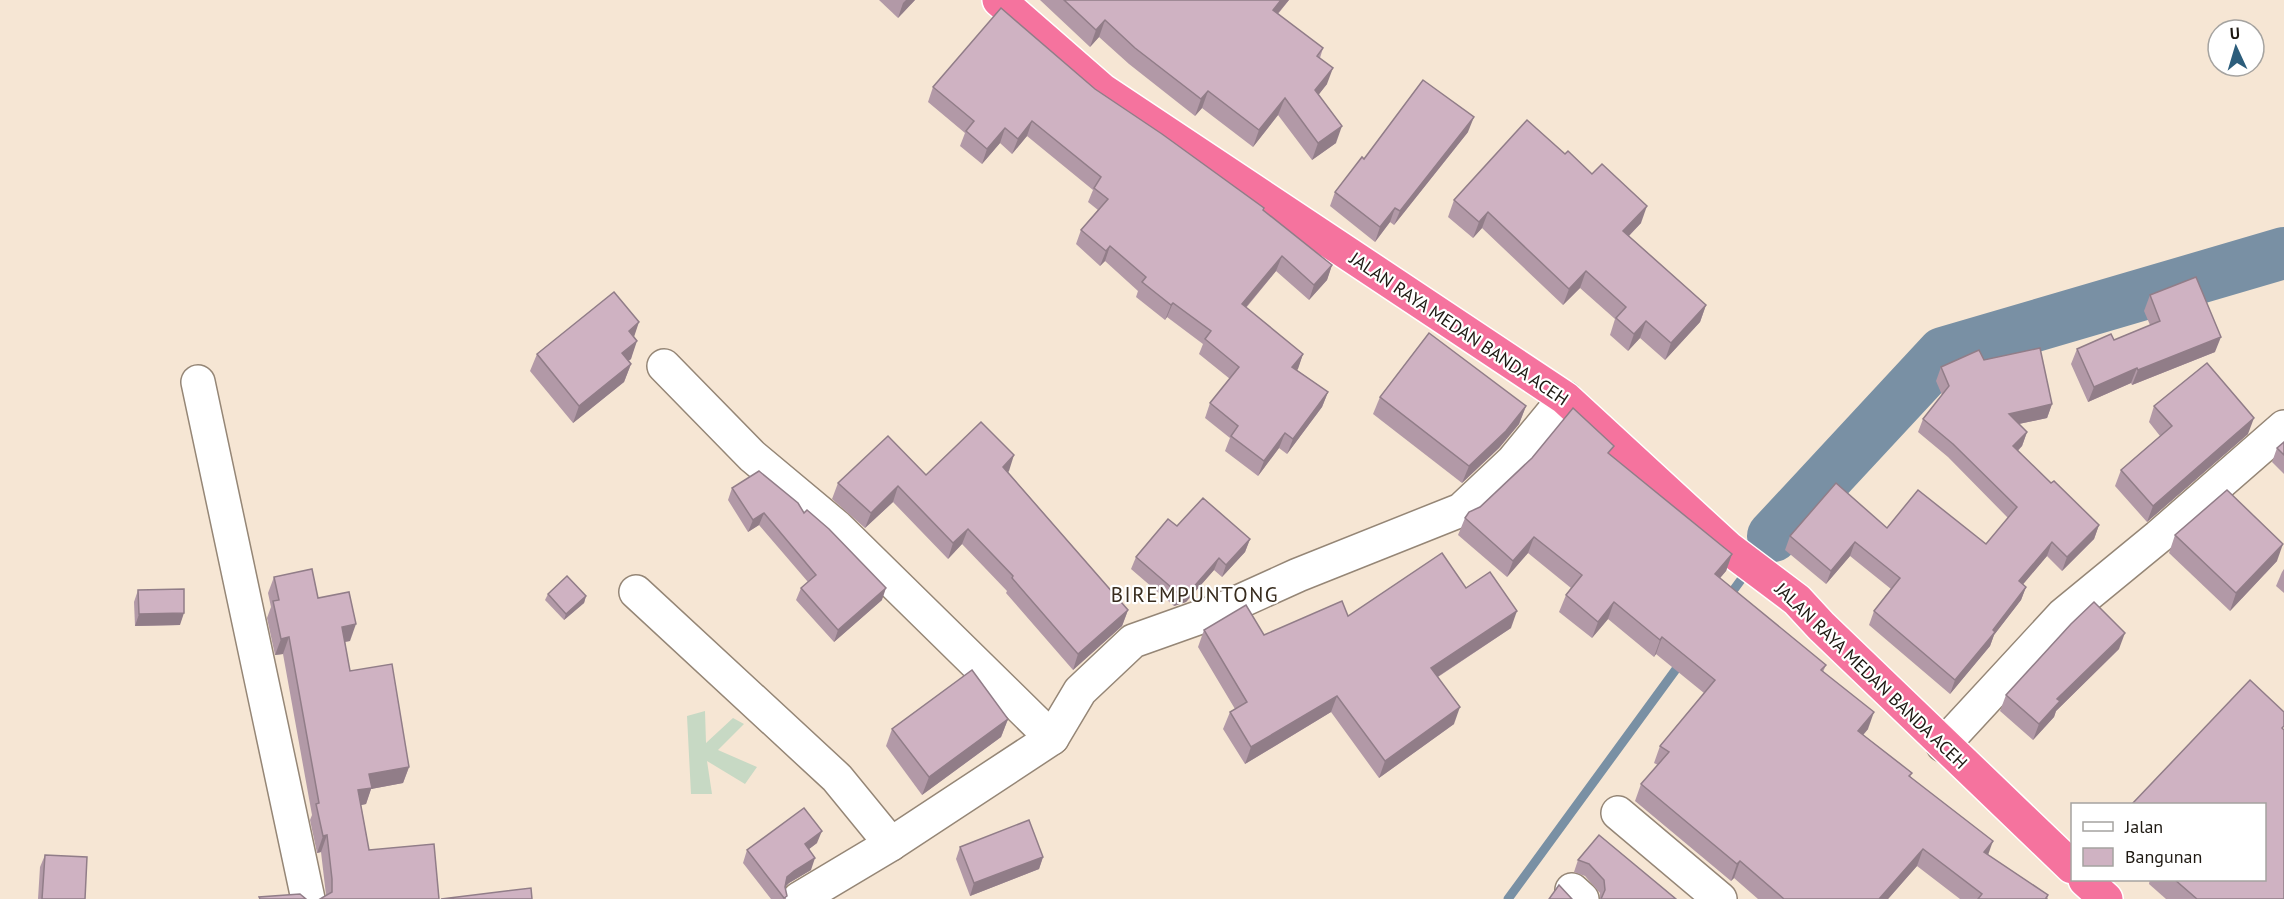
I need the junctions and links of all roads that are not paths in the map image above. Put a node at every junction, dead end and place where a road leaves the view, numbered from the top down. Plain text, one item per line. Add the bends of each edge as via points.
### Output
1 (999, 0) edge
2 (664, 366) dead end
3 (198, 382) dead end
4 (1565, 398) junction
5 (2284, 427) edge
6 (636, 592) dead end
7 (1052, 738) junction
8 (1943, 745) junction
9 (1618, 813) dead end
10 (891, 844) junction
11 (2071, 865) edge
12 (2087, 881) edge
13 (308, 899) edge
14 (800, 899) edge
15 (1720, 899) edge
16 (2106, 899) edge

1 - 4 highway, JALAN RAYA MEDAN BANDA ACEH via 1102,90
2 - 7 street via 752,456 837,527
3 - 13 street
4 - 7 street via 1513,460 1461,510 1223,609 1133,641 1080,691
4 - 8 highway, JALAN RAYA MEDAN BANDA ACEH via 1728,549 1797,600
5 - 8 street via 2062,615
6 - 10 street via 837,778
7 - 10 street
8 - 11 highway, JALAN RAYA MEDAN BANDA ACEH
9 - 15 street
10 - 14 street
12 - 16 highway

